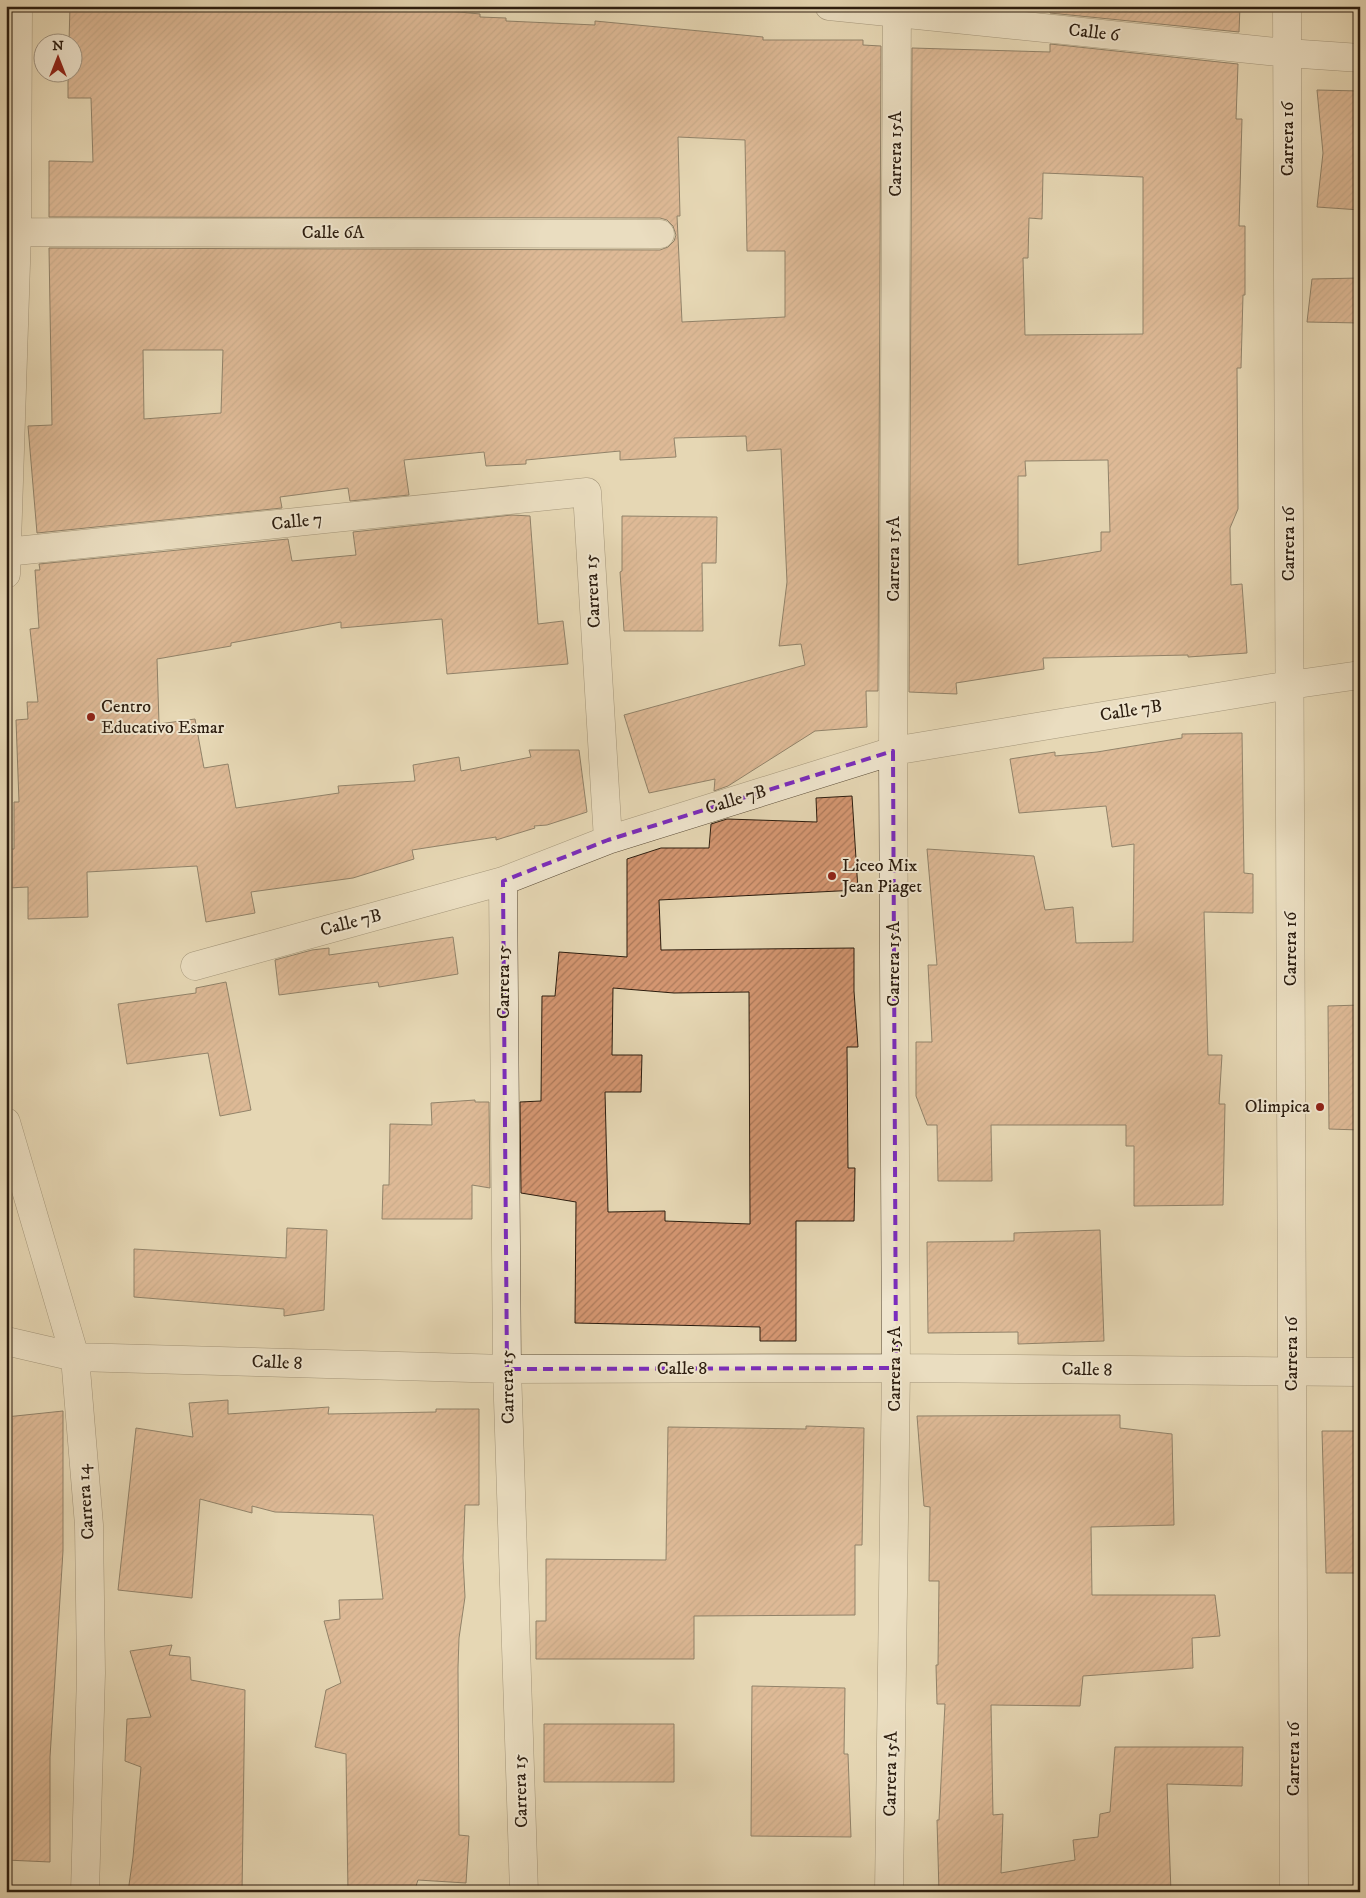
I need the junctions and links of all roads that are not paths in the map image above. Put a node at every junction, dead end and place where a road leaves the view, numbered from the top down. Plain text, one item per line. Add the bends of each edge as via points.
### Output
1 (18, 6) edge
2 (829, 6) edge
3 (1287, 6) edge
4 (897, 9) edge
5 (1287, 53) junction
6 (1360, 58) edge
7 (12, 232) edge
8 (660, 234) dead end
9 (587, 492) joint
10 (7, 559) edge
11 (1360, 675) edge
12 (1290, 685) junction
13 (893, 751) junction
14 (608, 840) junction
15 (503, 881) junction
16 (196, 966) dead end
17 (6, 1122) edge
18 (6, 1341) edge
19 (75, 1357) junction
20 (896, 1368) junction
21 (507, 1369) junction
22 (1292, 1372) junction
23 (1360, 1372) edge
24 (85, 1892) edge
25 (524, 1892) edge
26 (889, 1892) edge
27 (1294, 1892) edge

1 - 7 street
2 - 4 street, Calle 6
3 - 5 street, Carrera 16
4 - 5 street, Calle 6
4 - 13 street, Carrera 15A
5 - 6 street, Calle 6
5 - 12 street, Carrera 16
7 - 8 street, Calle 6A
7 - 10 street
9 - 10 street, Calle 7
9 - 14 street, Carrera 15
11 - 12 street
12 - 13 street, Calle 7B
12 - 22 street, Carrera 16
13 - 14 street, Calle 7B
13 - 20 street, Carrera 15A
14 - 15 street, Calle 7B
15 - 16 street, Calle 7B
15 - 21 street, Carrera 15
17 - 19 street, Carrera 14
18 - 19 street, Calle 8
19 - 21 street, Calle 8
19 - 24 street, Carrera 14 via 89,1524 91,1673
20 - 21 street, Calle 8
20 - 22 street, Calle 8
20 - 26 street, Carrera 15A
21 - 25 street, Carrera 15
22 - 23 street, Calle 8
22 - 27 street, Carrera 16

